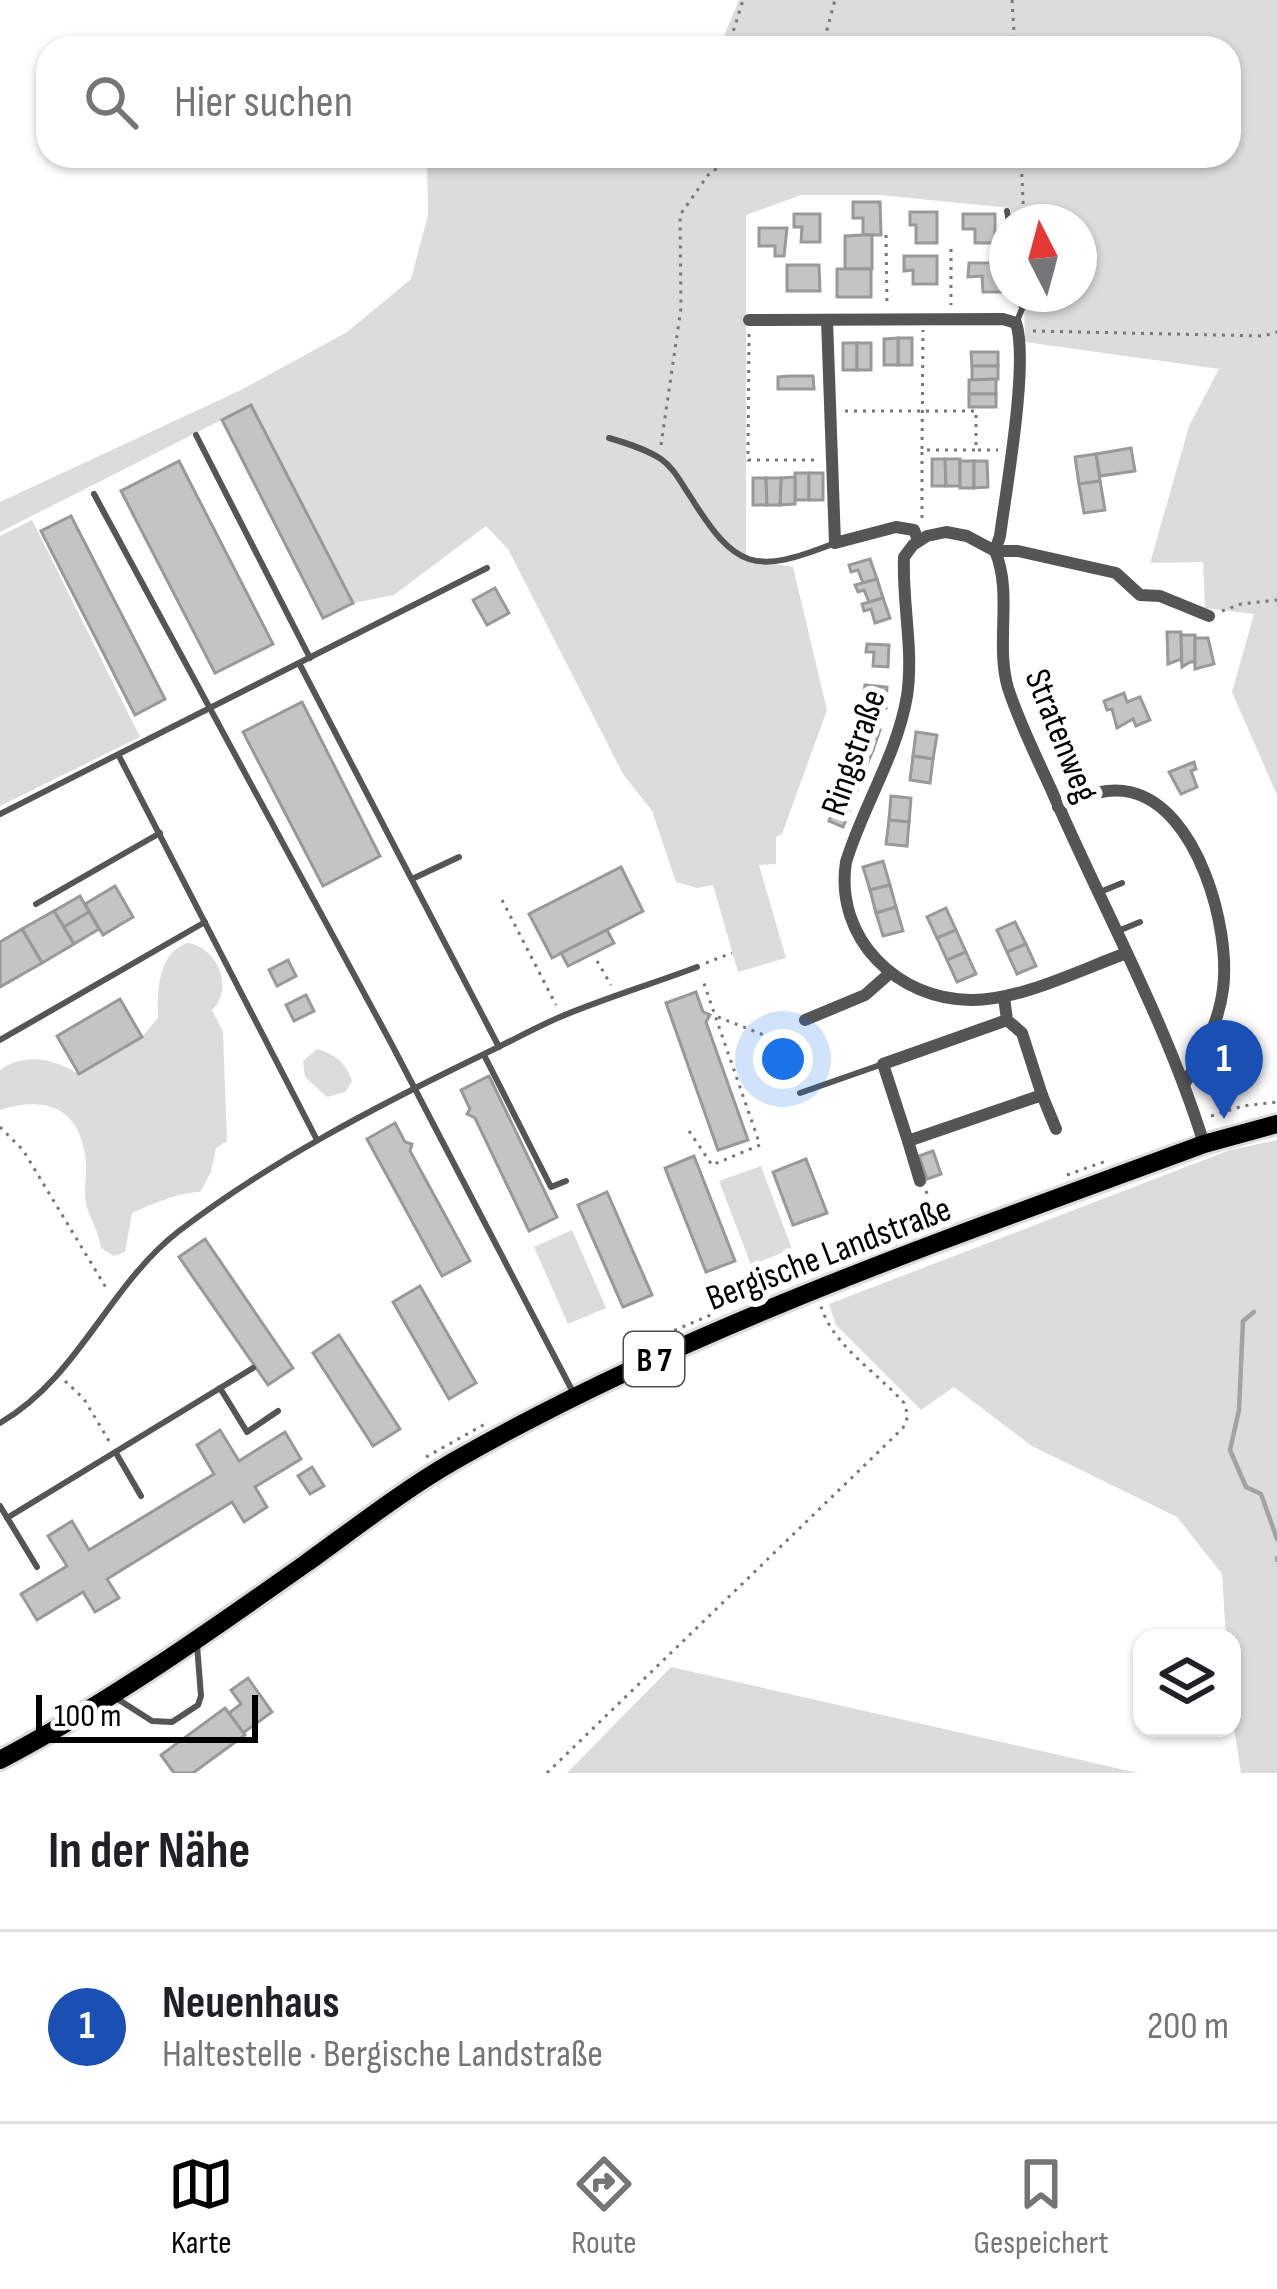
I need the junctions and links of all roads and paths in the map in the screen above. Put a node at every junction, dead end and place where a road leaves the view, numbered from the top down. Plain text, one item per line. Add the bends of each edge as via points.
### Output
1 (743, 0) edge
2 (835, 0) edge
3 (1012, 0) edge
4 (732, 36) edge
5 (825, 36) edge
6 (1014, 36) edge
7 (716, 168) edge
8 (1022, 168) edge
9 (1023, 204) edge
10 (886, 235) dead end
11 (951, 249) dead end
12 (1021, 312) edge
13 (951, 319) junction
14 (748, 320) joint
15 (827, 320) junction
16 (887, 320) junction
17 (923, 320) junction
18 (1017, 327) junction
19 (1277, 332) edge
20 (831, 410) junction
21 (922, 411) junction
22 (196, 435) dead end
23 (609, 438) dead end
24 (922, 450) junction
25 (976, 450) junction
26 (1010, 451) junction
27 (659, 458) junction
28 (833, 460) junction
29 (94, 494) dead end
30 (923, 538) junction
31 (835, 543) junction
32 (994, 551) junction
33 (488, 568) dead end
34 (1277, 600) edge
35 (1209, 616) joint
36 (310, 658) junction
37 (299, 663) junction
38 (208, 712) junction
39 (119, 756) junction
40 (1058, 807) junction
41 (0, 814) edge
42 (160, 833) junction
43 (459, 856) dead end
44 (412, 879) junction
45 (1122, 883) dead end
46 (1096, 894) junction
47 (502, 900) dead end
48 (36, 904) dead end
49 (206, 922) junction
50 (1140, 922) dead end
51 (1114, 932) junction
52 (732, 953) dead end
53 (1124, 954) junction
54 (596, 961) dead end
55 (698, 967) joint
56 (890, 973) junction
57 (705, 987) dead end
58 (1004, 997) junction
59 (618, 998) junction
60 (562, 1016) junction
61 (716, 1016) junction
62 (1007, 1020) junction
63 (805, 1021) dead end
64 (0, 1040) edge
65 (774, 1040) dead end
66 (499, 1047) junction
67 (484, 1055) junction
68 (883, 1064) junction
69 (1185, 1082) junction
70 (415, 1088) junction
71 (800, 1093) dead end
72 (1042, 1095) junction
73 (1277, 1102) edge
74 (1222, 1111) junction
75 (1223, 1119) dead end
76 (1277, 1124) edge
77 (0, 1127) edge
78 (1056, 1129) dead end
79 (689, 1131) dead end
80 (1201, 1135) junction
81 (317, 1140) junction
82 (908, 1141) junction
83 (566, 1181) dead end
84 (920, 1181) joint
85 (938, 1224) dead end
86 (815, 1290) junction
87 (116, 1303) junction
88 (253, 1368) dead end
89 (60, 1376) junction
90 (220, 1388) junction
91 (576, 1398) junction
92 (278, 1411) dead end
93 (0, 1424) edge
94 (116, 1453) junction
95 (142, 1496) dead end
96 (0, 1506) edge
97 (7, 1518) junction
98 (37, 1567) dead end
99 (197, 1640) junction
100 (113, 1696) junction
101 (0, 1760) edge
102 (547, 1773) edge

1 - 4 path
2 - 5 path
3 - 6 path
7 - 27 path via 680,215 681,308
8 - 9 path
10 - 16 path
11 - 13 path
12 - 18 lane, Stratenweg
13 - 17 street
13 - 18 street via 1003,319
14 - 15 street
14 - 28 path via 748,460
15 - 16 street
15 - 20 street
16 - 17 street
17 - 21 path
18 - 19 path
18 - 26 street, Stratenweg
20 - 21 path
20 - 28 street
21 - 24 path
21 - 25 path via 976,411
22 - 36 lane
23 - 27 lane
24 - 25 path
24 - 30 path
25 - 26 path
26 - 32 street, Stratenweg
27 - 31 lane via 722,544 745,558 776,562
28 - 31 street
29 - 38 lane
30 - 31 street via 896,527
30 - 32 street via 946,532
30 - 56 street, Ringstraße via 904,556 906,700 843,883 854,930
32 - 35 street via 1117,573 1140,595
32 - 40 street, Stratenweg via 1008,689
33 - 36 lane
34 - 35 path
36 - 37 lane
37 - 38 lane
37 - 44 lane
38 - 39 lane
38 - 70 lane
39 - 41 lane
39 - 42 lane
40 - 46 street, Stratenweg
40 - 69 street via 1097,792 1137,794 1182,830 1201,864 1226,961 1204,1053
42 - 48 lane
42 - 49 lane
43 - 44 lane
44 - 66 lane
45 - 46 lane
46 - 51 street, Stratenweg
47 - 60 path
49 - 64 lane
49 - 81 lane
50 - 51 lane
51 - 53 street, Stratenweg
52 - 55 path
53 - 58 street, Ringstraße
53 - 69 street, Stratenweg
54 - 59 path
55 - 59 lane
56 - 58 street, Ringstraße via 934,995
56 - 63 street via 865,995
57 - 61 path
58 - 62 street
59 - 60 lane
60 - 66 lane
61 - 65 path
61 - 79 path via 760,1145 712,1166
62 - 68 street
62 - 72 street via 1022,1033
66 - 67 lane
67 - 70 lane
67 - 83 lane via 551,1187
68 - 71 lane
68 - 82 street
69 - 80 street, Stratenweg
70 - 81 lane
70 - 91 lane
72 - 78 street
72 - 82 street
73 - 74 path
74 - 75 path
74 - 80 path
76 - 80 main road, Bergische Landstraße / B 7
77 - 87 path
80 - 86 main road, Bergische Landstraße / B 7
81 - 87 lane via 176,1234
82 - 84 street
84 - 85 path
86 - 91 main road, Bergische Landstraße / B 7
86 - 102 path via 837,1338 904,1403 903,1428
87 - 89 lane
88 - 90 lane
89 - 93 lane
89 - 94 path
90 - 92 lane via 247,1432
90 - 94 lane
91 - 99 main road, Bergische Landstraße / B 7 via 429,1477
94 - 95 lane
94 - 97 lane
96 - 97 lane
97 - 98 lane
99 - 100 main road, Bergische Landstraße / B 7
99 - 100 lane via 198,1705 162,1723
100 - 101 main road, Bergische Landstraße / B 7

